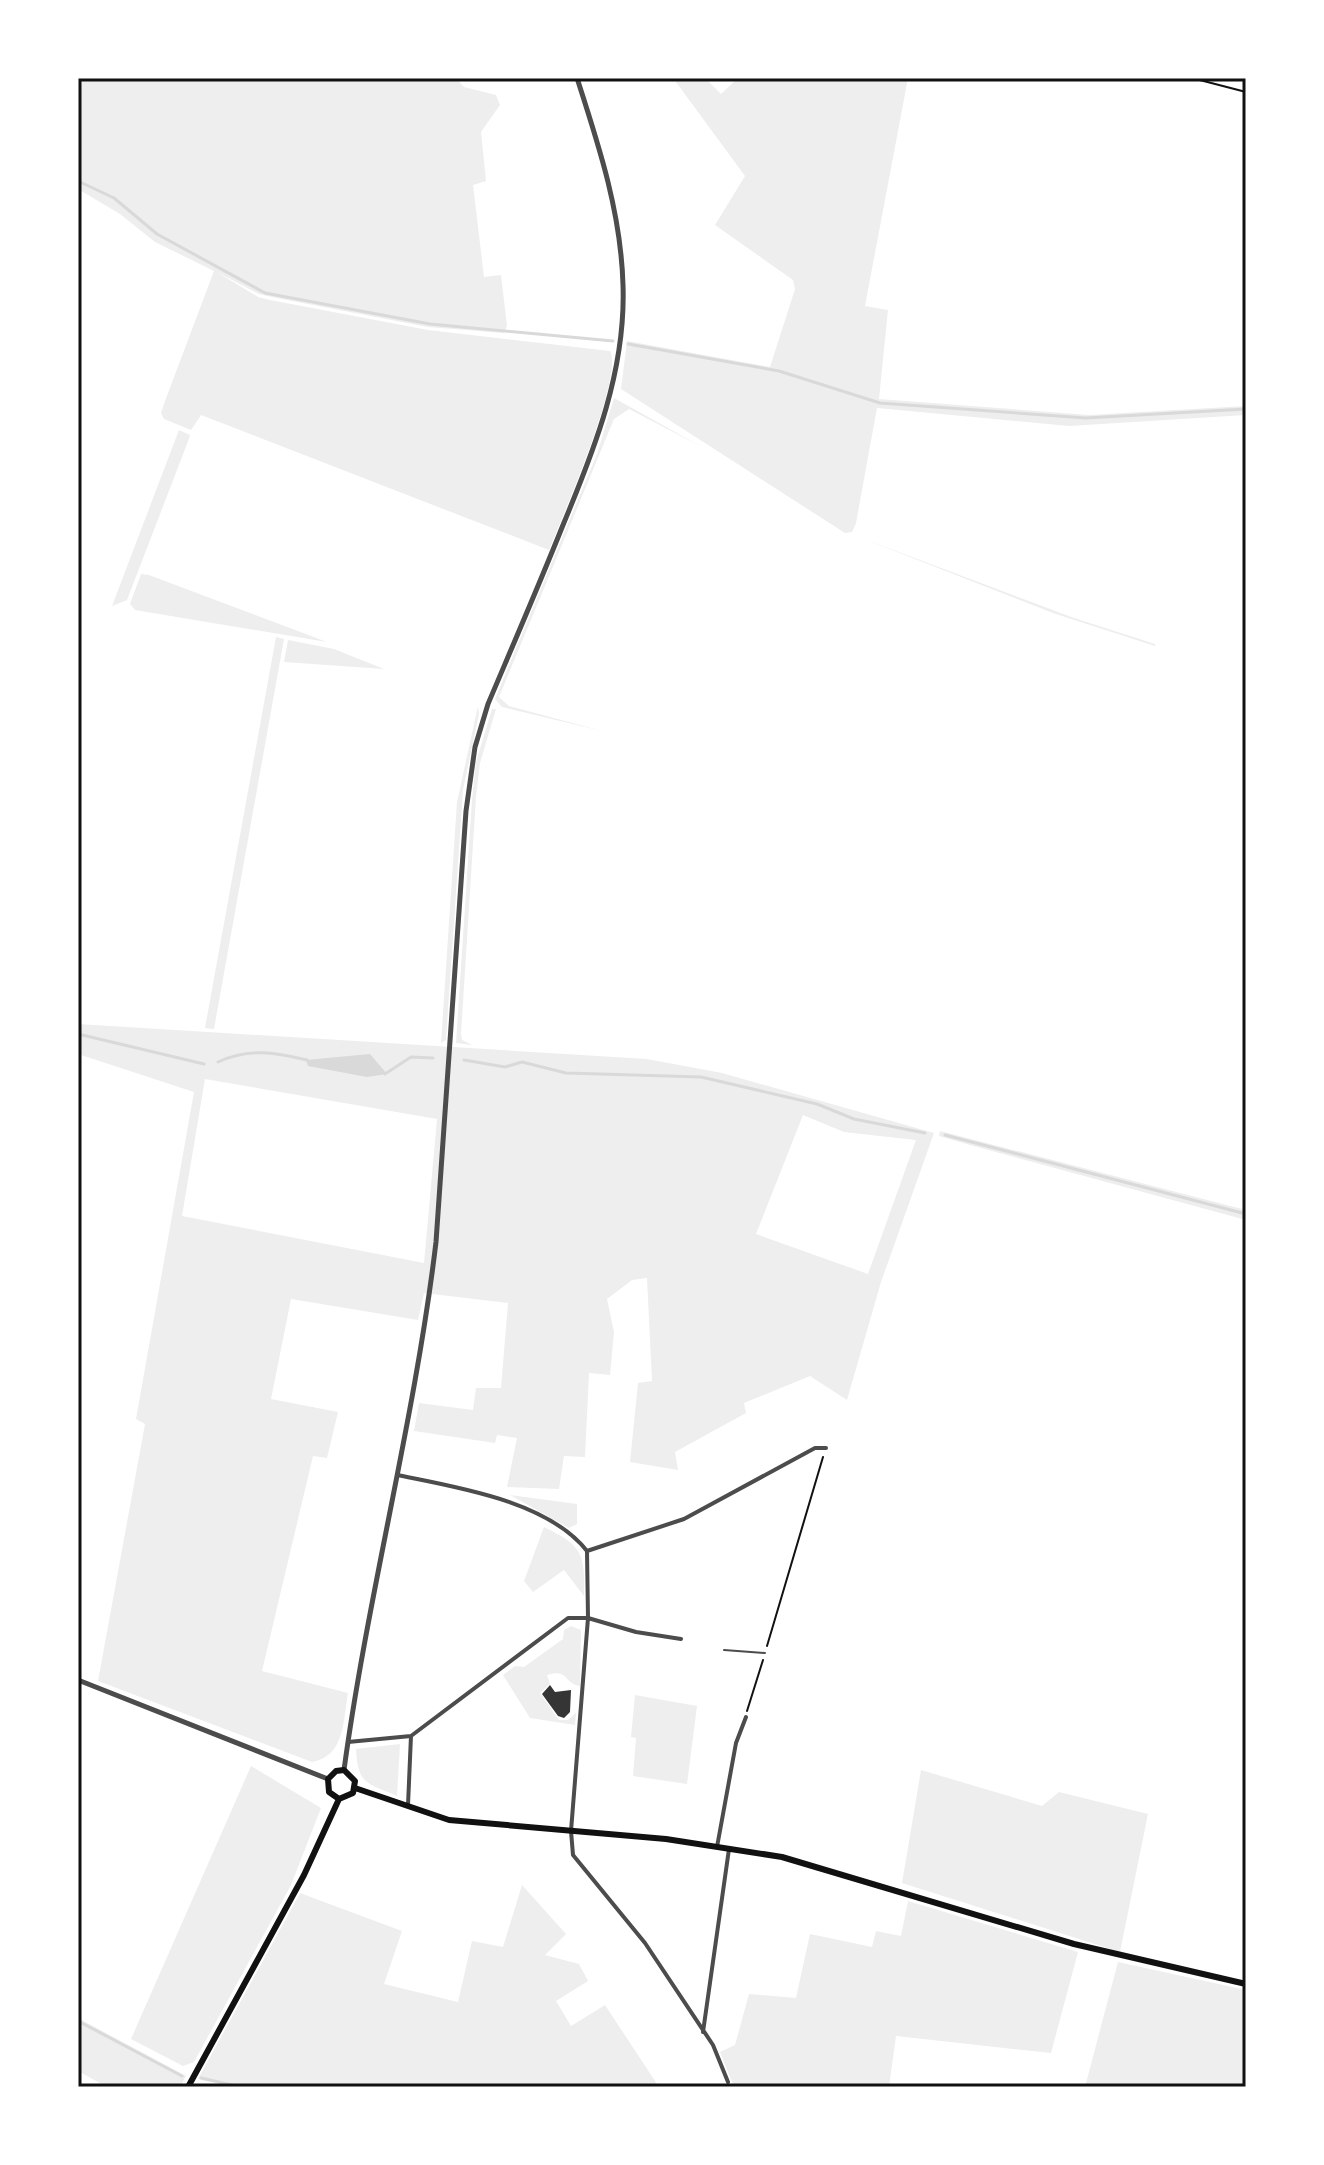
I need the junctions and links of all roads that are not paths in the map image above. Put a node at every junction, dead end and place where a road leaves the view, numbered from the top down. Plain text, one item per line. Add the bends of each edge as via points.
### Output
1 (577, 78) edge
2 (826, 1448) road end
3 (395, 1475) junction
4 (587, 1551) junction
5 (588, 1618) junction
6 (681, 1639) dead end
7 (724, 1650) dead end
8 (765, 1653) road end
9 (78, 1680) edge
10 (746, 1717) road end
11 (411, 1736) junction
12 (348, 1742) junction
13 (344, 1770) junction
14 (328, 1779) junction
15 (355, 1788) junction
16 (339, 1799) junction
17 (407, 1807) junction
18 (571, 1831) junction
19 (717, 1847) junction
20 (729, 1849) junction
21 (1246, 1984) edge
22 (703, 2032) junction
23 (728, 2082) dead end
24 (188, 2087) edge

1 - 3 street via 615,208 624,287 619,347 595,449 488,704 475,747 436,1242
2 - 4 street via 815,1448 684,1519
3 - 4 street via 507,1500 572,1535
3 - 12 street
4 - 5 street
5 - 6 street
5 - 11 street via 568,1618
5 - 18 street
7 - 8 lane
9 - 14 street
10 - 19 street via 736,1743
11 - 12 street
11 - 17 street
12 - 13 street
13 - 14 main road
13 - 15 main road via 353,1777
14 - 16 main road via 329,1792
15 - 16 main road via 349,1797
15 - 17 main road
16 - 24 main road via 304,1875
17 - 18 main road via 449,1820
18 - 19 main road
18 - 22 street via 573,1855 645,1943
19 - 20 main road
20 - 21 main road via 782,1857 1121,1957
20 - 22 street
22 - 23 street

